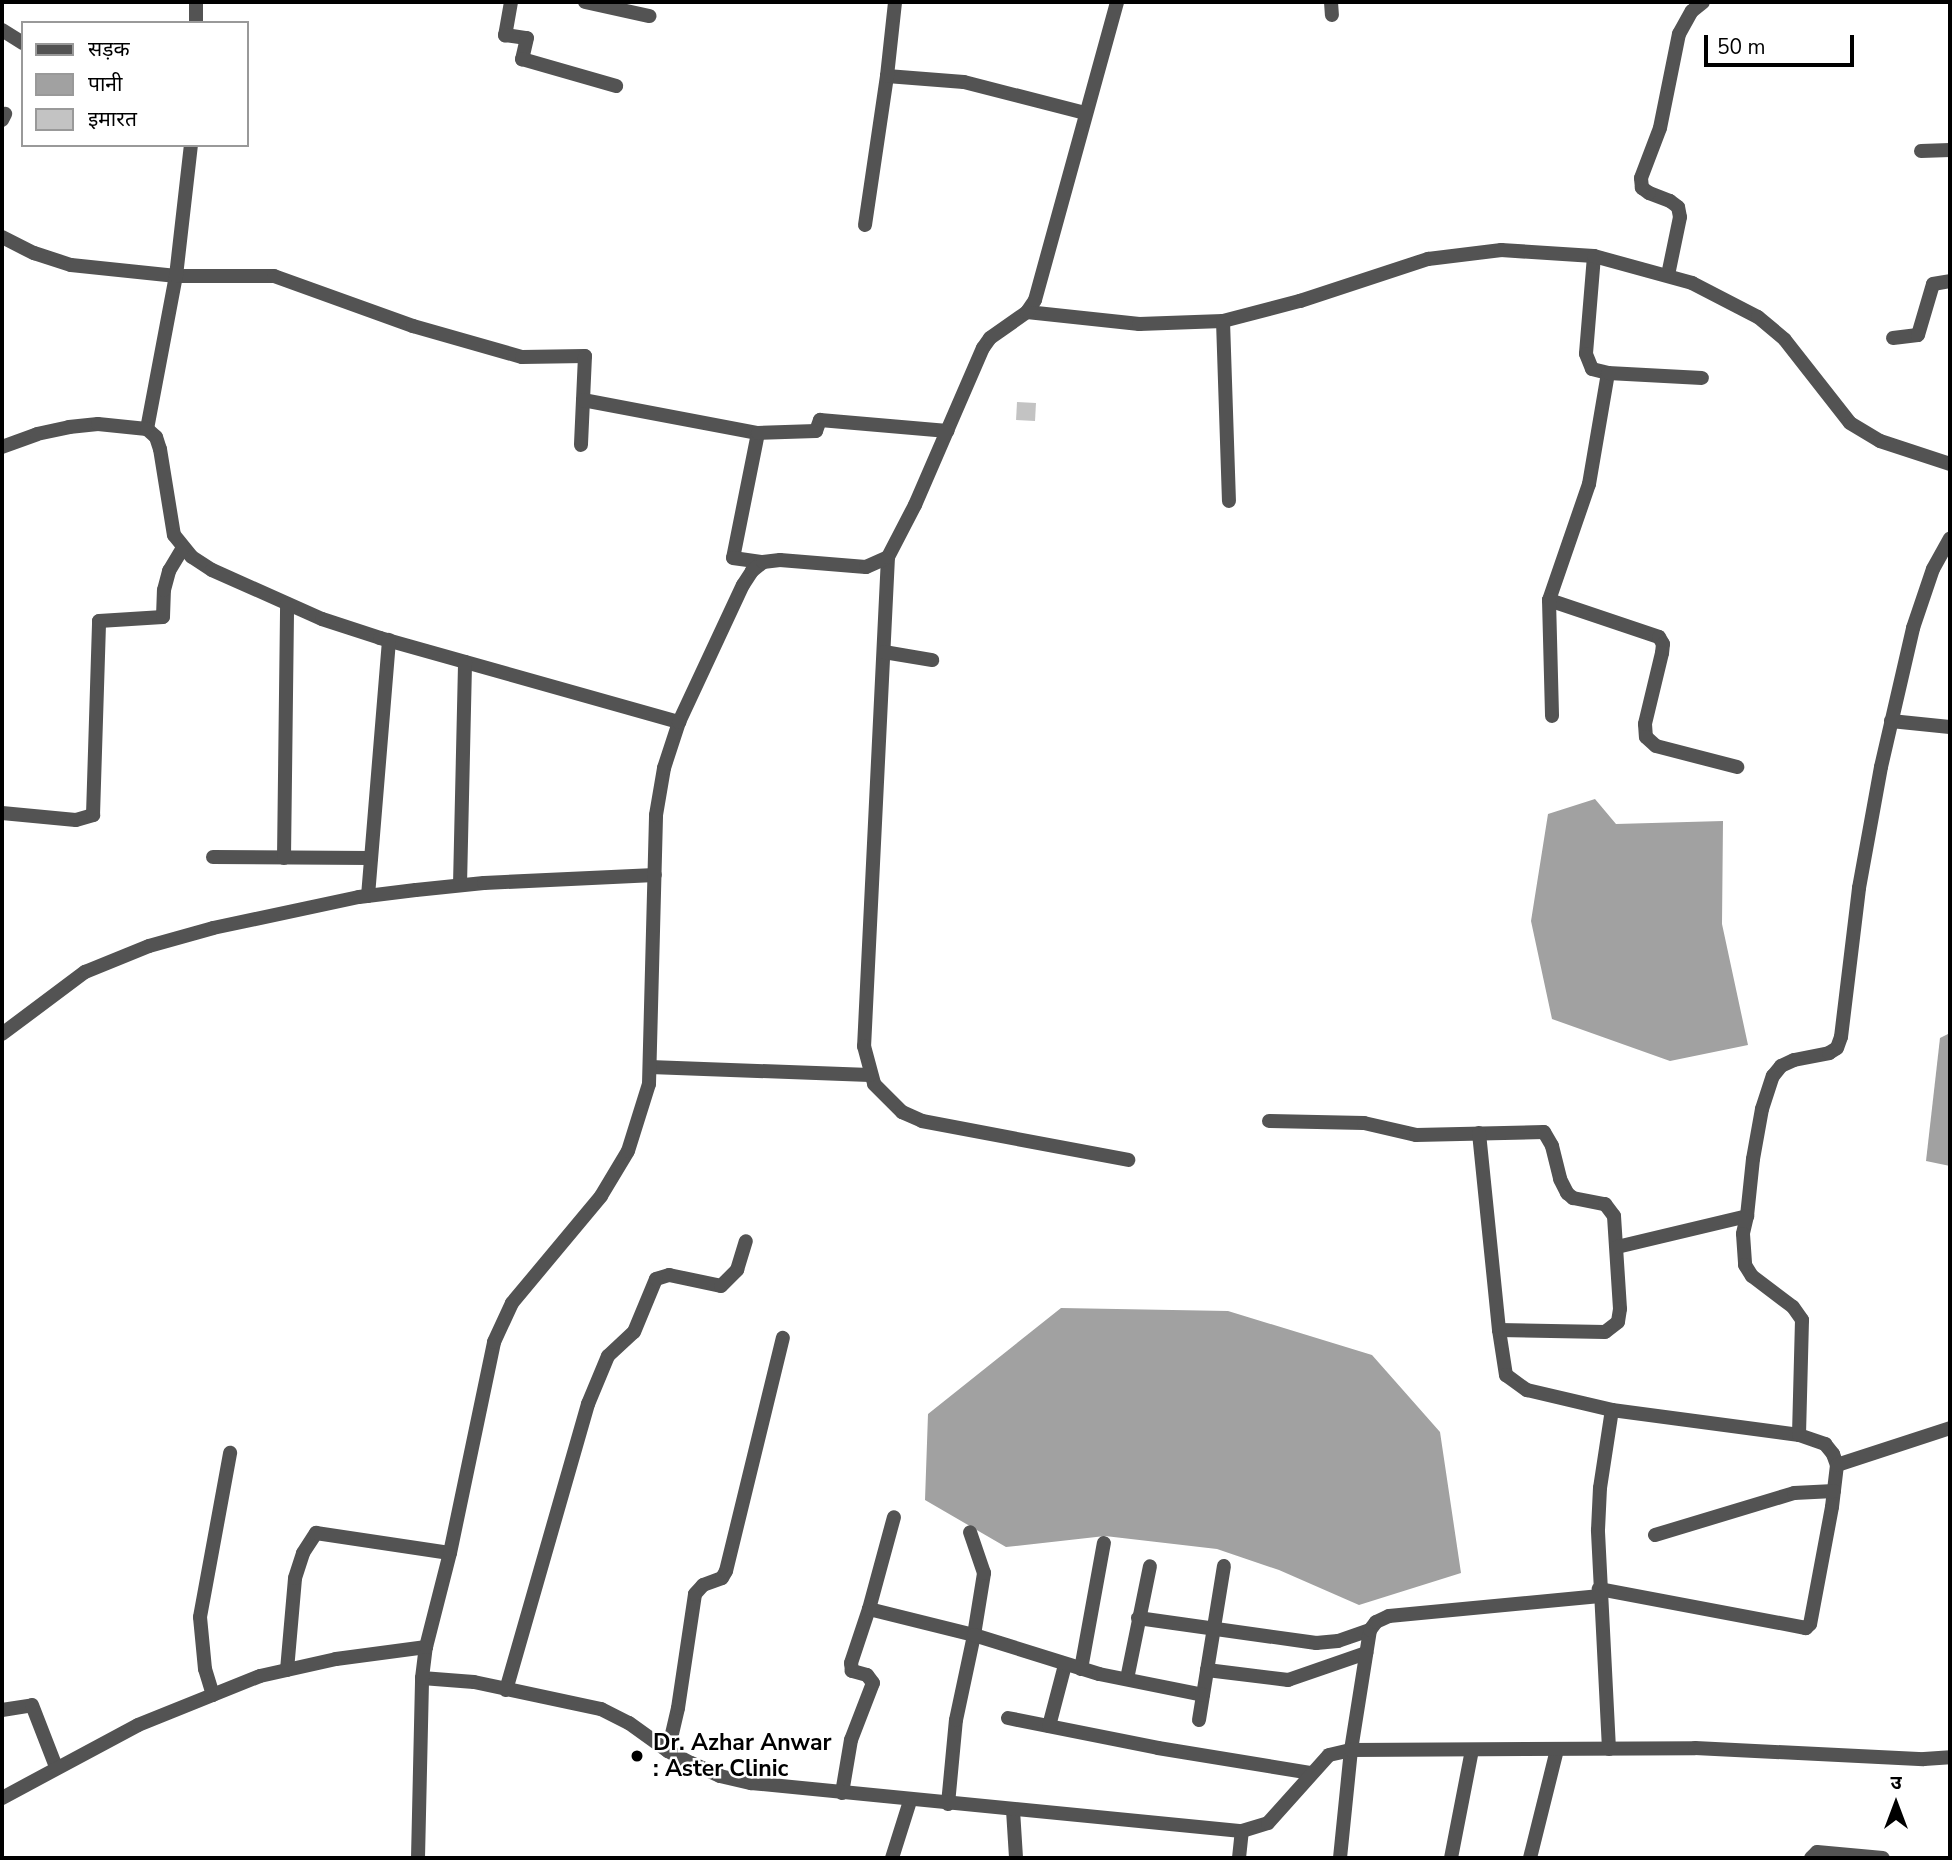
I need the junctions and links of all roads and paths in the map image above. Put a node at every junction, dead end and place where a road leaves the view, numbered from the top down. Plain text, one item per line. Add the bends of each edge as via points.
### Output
1 (196, 2) edge
2 (511, 2) edge
3 (585, 2) edge
4 (895, 2) edge
5 (1118, 2) edge
6 (1703, 2) edge
7 (649, 16) dead end
8 (196, 21) edge
9 (2, 30) edge
10 (21, 42) edge
11 (887, 76) junction
12 (616, 86) dead end
13 (1086, 113) junction
14 (191, 147) edge
15 (1950, 150) edge
16 (1920, 151) dead end
17 (865, 225) dead end
18 (2, 237) edge
19 (1594, 256) junction
20 (1668, 275) junction
21 (176, 276) junction
22 (1950, 281) edge
23 (1027, 312) junction
24 (1223, 321) junction
25 (1893, 338) dead end
26 (1608, 373) junction
27 (1702, 378) dead end
28 (583, 400) junction
29 (147, 429) junction
30 (948, 431) junction
31 (758, 433) junction
32 (581, 445) dead end
33 (2, 447) edge
34 (1950, 464) edge
35 (1229, 501) dead end
36 (1950, 538) edge
37 (183, 548) junction
38 (888, 557) junction
39 (763, 562) junction
40 (1549, 600) junction
41 (287, 604) junction
42 (389, 640) junction
43 (884, 652) junction
44 (932, 660) dead end
45 (465, 662) junction
46 (1552, 716) dead end
47 (1891, 721) junction
48 (679, 722) junction
49 (1950, 727) edge
50 (1737, 767) dead end
51 (2, 813) edge
52 (213, 858) dead end
53 (284, 858) junction
54 (371, 858) junction
55 (655, 875) junction
56 (460, 885) junction
57 (368, 896) junction
58 (2, 1034) edge
59 (650, 1067) junction
60 (870, 1075) junction
61 (1269, 1121) dead end
62 (1479, 1133) junction
63 (1128, 1160) dead end
64 (1747, 1216) junction
65 (746, 1241) dead end
66 (1617, 1247) junction
67 (1499, 1330) junction
68 (783, 1338) dead end
69 (1612, 1410) junction
70 (1950, 1428) edge
71 (1799, 1435) junction
72 (230, 1453) dead end
73 (1837, 1465) junction
74 (1834, 1491) junction
75 (894, 1517) dead end
76 (970, 1532) dead end
77 (1655, 1535) dead end
78 (1104, 1543) dead end
79 (450, 1553) junction
80 (1150, 1566) dead end
81 (1224, 1566) dead end
82 (1599, 1592) junction
83 (869, 1609) junction
84 (1138, 1618) junction
85 (1213, 1630) junction
86 (1370, 1630) junction
87 (974, 1635) junction
88 (426, 1647) junction
89 (1366, 1654) junction
90 (1065, 1665) junction
91 (1081, 1669) junction
92 (287, 1670) junction
93 (1207, 1670) junction
94 (422, 1678) junction
95 (1127, 1679) junction
96 (506, 1690) junction
97 (213, 1695) junction
98 (1203, 1695) junction
99 (2, 1710) edge
100 (1008, 1718) dead end
101 (1199, 1720) dead end
102 (1049, 1726) junction
103 (1557, 1749) junction
104 (1609, 1749) junction
105 (1351, 1750) junction
106 (1472, 1750) junction
107 (668, 1751) junction
108 (1950, 1757) edge
109 (56, 1767) junction
110 (1310, 1773) junction
111 (842, 1793) junction
112 (2, 1798) edge
113 (910, 1801) junction
114 (948, 1804) junction
115 (1013, 1810) junction
116 (1242, 1831) junction
117 (418, 1858) edge
118 (892, 1858) edge
119 (1016, 1858) edge
120 (1239, 1858) edge
121 (1340, 1858) edge
122 (1451, 1858) edge
123 (1530, 1858) edge
124 (1811, 1858) edge
125 (1883, 1858) edge

1 - 8 street
2 - 12 street via 505,35 527,38 522,59
3 - 7 street
4 - 11 street
5 - 13 street
6 - 20 street via 1679,34 1660,128 1641,178 1649,193 1678,207
9 - 10 street
11 - 13 street via 964,82
11 - 17 street
13 - 23 street via 1043,280
14 - 21 street
15 - 16 street
18 - 21 street via 71,265
19 - 20 street
19 - 24 street via 1501,250 1428,259
19 - 26 street via 1586,354 1592,369
20 - 34 street via 1722,296 1758,317 1786,340 1834,404 1865,434
21 - 28 street via 274,276 414,326 522,357 585,356
21 - 29 street
22 - 25 street via 1938,281 1929,291 1918,335
23 - 24 street via 1139,324
23 - 30 street via 990,338
24 - 35 street
26 - 27 street
26 - 40 street via 1589,484
28 - 31 street
28 - 32 street
29 - 33 street via 98,424 69,427
29 - 37 street via 160,449 170,519
30 - 31 street via 820,420 816,431
30 - 38 street
31 - 39 street via 733,558
36 - 47 street via 1933,569 1913,628
37 - 41 street via 212,570
37 - 51 street via 169,571 163,617 99,621 93,815 76,820
38 - 39 street via 866,567
38 - 43 street
39 - 48 street via 743,585
40 - 46 street
40 - 50 street via 1659,637 1662,653 1646,737 1656,746
41 - 42 street
41 - 53 street
42 - 45 street
42 - 54 street
43 - 44 street
43 - 60 street via 864,1035
45 - 48 street
45 - 56 street
47 - 49 street
47 - 64 street via 1859,888 1841,1037 1829,1053 1794,1060 1773,1076 1762,1109
48 - 55 street via 656,815
52 - 53 street
53 - 54 street
54 - 57 street
55 - 56 street
55 - 59 street
56 - 57 street
57 - 58 street via 149,946 85,972
59 - 60 street
59 - 79 street via 641,1119 622,1163 576,1230 528,1282 502,1319
60 - 63 street via 888,1101 922,1121
61 - 62 street via 1345,1122 1416,1135
62 - 66 street via 1544,1132 1567,1193 1611,1210
62 - 67 street
64 - 66 street
64 - 71 street via 1745,1265 1802,1320
65 - 96 street via 737,1270 721,1286 669,1275 656,1279 634,1332 608,1356 588,1404
66 - 67 street via 1620,1308 1612,1330
67 - 69 street via 1502,1364 1514,1383
68 - 107 street via 726,1570 722,1578 703,1585 695,1594
69 - 71 street
69 - 82 street via 1600,1488
70 - 73 street
71 - 73 street via 1825,1444
72 - 97 street via 200,1617 203,1658
73 - 74 street
74 - 77 street via 1794,1493
74 - 82 street via 1824,1558 1806,1628
75 - 83 street
76 - 87 street via 985,1573
78 - 91 street
79 - 88 street
79 - 92 street via 316,1533 295,1578
80 - 84 street
81 - 85 street
82 - 86 street via 1389,1616
82 - 104 street
83 - 87 street
83 - 111 street via 851,1667 873,1683 851,1741
84 - 85 street
84 - 95 street
85 - 86 street via 1327,1643
85 - 93 street
86 - 89 street
87 - 90 street
87 - 114 street via 961,1688
88 - 92 street
88 - 94 street
89 - 93 street via 1288,1680
89 - 105 street
90 - 91 street
90 - 102 street
91 - 95 street
92 - 97 street
93 - 98 street
94 - 96 street
94 - 117 street
95 - 98 street
96 - 107 street via 601,1709
97 - 109 street via 138,1725
98 - 101 street
99 - 109 street via 32,1705
100 - 102 street
102 - 110 street
103 - 104 street
103 - 106 street
103 - 123 street
104 - 108 street
105 - 106 street
105 - 110 street via 1329,1755
105 - 121 street
106 - 122 street
107 - 111 street via 720,1776
109 - 112 street
110 - 116 street via 1268,1823
111 - 113 street
113 - 114 street
113 - 118 street
114 - 115 street
115 - 116 street
115 - 119 street
116 - 120 street
124 - 125 street via 1817,1852

